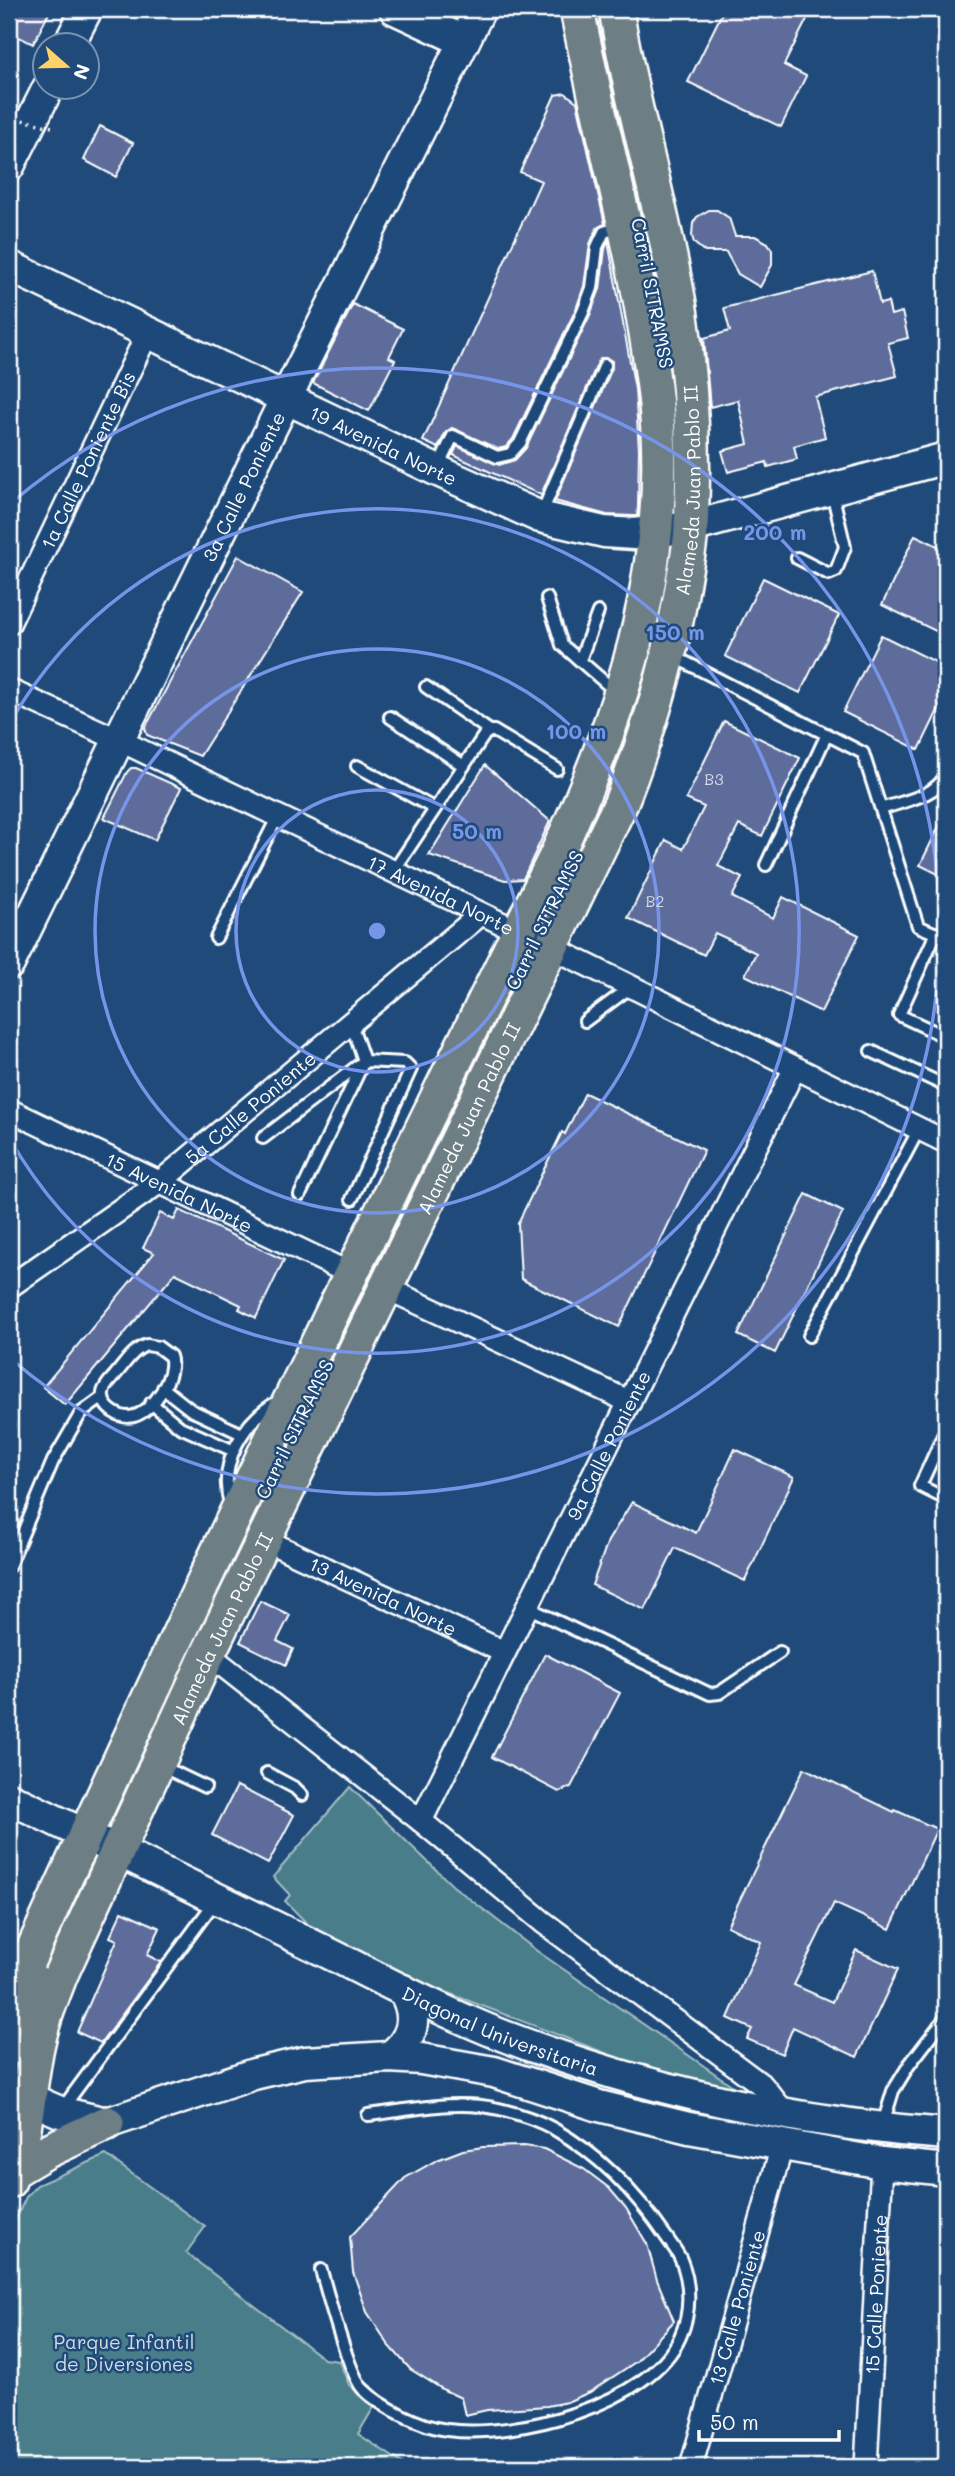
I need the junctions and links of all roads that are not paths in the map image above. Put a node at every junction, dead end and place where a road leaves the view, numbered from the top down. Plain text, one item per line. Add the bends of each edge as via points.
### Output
1 (87, 9) edge
2 (396, 9) edge
3 (480, 9) edge
4 (577, 9) edge
5 (615, 12) edge
6 (75, 32) edge
7 (464, 41) junction
8 (41, 102) edge
9 (9, 166) edge
10 (624, 227) junction
11 (9, 266) edge
12 (148, 332) junction
13 (605, 365) dead end
14 (286, 398) junction
15 (946, 458) edge
16 (436, 470) junction
17 (831, 489) junction
18 (540, 517) junction
19 (672, 530) junction
20 (797, 558) dead end
21 (547, 598) dead end
22 (598, 612) dead end
23 (9, 624) edge
24 (671, 654) junction
25 (580, 660) junction
26 (426, 687) dead end
27 (9, 690) edge
28 (621, 696) junction
29 (390, 717) dead end
30 (490, 731) junction
31 (827, 734) junction
32 (119, 740) junction
33 (357, 766) dead end
34 (464, 766) junction
35 (557, 769) dead end
36 (946, 774) edge
37 (881, 809) junction
38 (435, 810) junction
39 (278, 816) junction
40 (766, 865) dead end
41 (393, 872) junction
42 (481, 914) junction
43 (941, 936) edge
44 (216, 938) dead end
45 (535, 939) junction
46 (9, 964) edge
47 (631, 987) junction
48 (585, 1021) dead end
49 (351, 1023) junction
50 (946, 1037) edge
51 (871, 1051) dead end
52 (364, 1061) junction
53 (795, 1068) junction
54 (946, 1086) edge
55 (9, 1110) edge
56 (919, 1129) junction
57 (262, 1138) dead end
58 (946, 1142) edge
59 (160, 1182) junction
60 (300, 1195) dead end
61 (352, 1199) dead end
62 (351, 1274) junction
63 (9, 1287) edge
64 (386, 1288) junction
65 (809, 1336) dead end
66 (163, 1388) junction
67 (291, 1396) junction
68 (103, 1397) junction
69 (630, 1402) junction
70 (151, 1403) junction
71 (946, 1429) edge
72 (242, 1434) junction
73 (234, 1451) junction
74 (942, 1452) edge
75 (946, 1499) edge
76 (234, 1514) junction
77 (263, 1539) junction
78 (9, 1566) edge
79 (527, 1607) junction
80 (504, 1652) junction
81 (780, 1653) dead end
82 (208, 1654) junction
83 (157, 1764) junction
84 (267, 1773) dead end
85 (205, 1787) dead end
86 (302, 1795) dead end
87 (9, 1798) edge
88 (421, 1821) junction
89 (100, 1842) junction
90 (217, 1898) junction
91 (403, 1990) junction
92 (20, 2000) edge
93 (946, 2017) edge
94 (504, 2036) junction
95 (9, 2048) edge
96 (389, 2057) junction
97 (494, 2072) junction
98 (28, 2098) edge
99 (785, 2113) junction
100 (368, 2115) dead end
101 (107, 2123) junction
102 (9, 2127) edge
103 (882, 2129) junction
104 (946, 2134) edge
105 (782, 2146) junction
106 (882, 2163) junction
107 (946, 2170) edge
108 (11, 2176) edge
109 (321, 2270) dead end
110 (691, 2467) edge
111 (866, 2467) edge

1 - 6 main road
2 - 7 main road
3 - 7 main road, 3a Calle Poniente
4 - 10 main road, Alameda Juan Pablo II
5 - 19 main road, Alameda Juan Pablo II via 680,307 688,372 692,457
7 - 14 main road, 3a Calle Poniente
8 - 9 main road
10 - 16 lane via 604,232 583,312 520,443 510,454 497,457 453,436
10 - 19 main road, Alameda Juan Pablo II via 640,300 654,389 657,453
11 - 12 main road, 19 Avenida Norte
12 - 14 main road, 19 Avenida Norte
12 - 23 street, 1a Calle Poniente Bis
13 - 18 lane
14 - 16 main road, 19 Avenida Norte
14 - 32 main road, 3a Calle Poniente
15 - 17 main road, 19 Avenida Norte
16 - 18 main road, 19 Avenida Norte
17 - 19 main road, 19 Avenida Norte
17 - 20 lane via 845,547 836,571 829,574
18 - 19 main road, 19 Avenida Norte via 604,532
19 - 24 main road, Alameda Juan Pablo II
19 - 28 main road, Alameda Juan Pablo II
19 - 45 main road, Carril SITRAMSS via 657,617 631,720 596,809
21 - 25 lane via 558,639
22 - 25 lane
24 - 31 lane
24 - 45 main road, Alameda Juan Pablo II via 620,805
25 - 28 lane
26 - 30 lane
27 - 32 street, 17 Avenida Norte
28 - 45 main road, Alameda Juan Pablo II
29 - 34 lane
30 - 34 lane
30 - 35 lane
31 - 37 lane via 863,753
31 - 40 lane
32 - 39 street, 17 Avenida Norte
32 - 46 main road, 3a Calle Poniente
33 - 38 lane
34 - 38 lane
36 - 37 lane via 934,790
37 - 43 lane via 918,926
38 - 41 lane
39 - 41 street, 17 Avenida Norte
39 - 44 lane
41 - 42 street, 17 Avenida Norte
42 - 45 street, 17 Avenida Norte
42 - 49 street, 5a Calle Poniente
43 - 50 lane via 899,1015
45 - 47 street, 17 Avenida Norte
45 - 62 main road, Alameda Juan Pablo II
45 - 64 main road, Alameda Juan Pablo II
45 - 89 main road, Carril SITRAMSS via 247,1525
47 - 48 lane
47 - 53 street, 17 Avenida Norte
49 - 52 lane
49 - 59 street, 5a Calle Poniente
51 - 54 lane
52 - 57 lane
52 - 60 lane
52 - 61 lane via 405,1063 411,1069
53 - 56 street, 17 Avenida Norte
53 - 69 street, 9a Calle Poniente
55 - 59 street, 15 Avenida Norte
56 - 58 street, 17 Avenida Norte
56 - 65 lane
59 - 62 street, 15 Avenida Norte
59 - 63 street, 5a Calle Poniente
62 - 67 main road, Alameda Juan Pablo II
64 - 69 street
64 - 77 main road, Alameda Juan Pablo II
66 - 68 lane via 172,1374 172,1362 165,1351 146,1345 107,1385
66 - 70 lane
66 - 72 lane via 191,1410
67 - 72 lane via 262,1411
67 - 76 main road, Alameda Juan Pablo II
68 - 70 lane via 111,1409 127,1417
68 - 78 lane via 81,1413 53,1461
69 - 79 street, 9a Calle Poniente
70 - 73 lane via 180,1427
71 - 74 lane
72 - 73 lane
73 - 76 lane via 227,1484
74 - 75 lane via 920,1486
76 - 89 main road, Alameda Juan Pablo II
77 - 80 street, 13 Avenida Norte
77 - 82 main road, Alameda Juan Pablo II
79 - 80 street, 9a Calle Poniente
79 - 81 lane via 710,1694 719,1693
80 - 88 street, 9a Calle Poniente
82 - 83 main road, Alameda Juan Pablo II
82 - 88 street
83 - 85 lane
83 - 89 main road, Alameda Juan Pablo II
84 - 86 lane
87 - 89 main road, Diagonal Universitaria
88 - 99 street via 542,1922 763,2086
89 - 90 main road, Diagonal Universitaria
89 - 92 main road, Carril SITRAMSS
89 - 98 main road, Alameda Juan Pablo II via 46,2013
90 - 91 main road, Diagonal Universitaria
90 - 98 lane
91 - 94 main road, Diagonal Universitaria
91 - 96 main road via 410,2001 413,2027 400,2050
92 - 95 main road, Carril SITRAMSS
92 - 98 main road, Carril SITRAMSS
93 - 103 lane via 893,2091
94 - 97 main road via 481,2041 475,2049 475,2058
94 - 99 main road, Diagonal Universitaria via 679,2090
96 - 97 main road, Diagonal Universitaria
96 - 101 main road, Diagonal Universitaria via 305,2062 254,2074
97 - 105 main road, Diagonal Universitaria via 599,2106
98 - 101 main road
98 - 102 main road, Carril SITRAMSS
98 - 108 main road, Alameda Juan Pablo II
99 - 103 main road, Diagonal Universitaria
100 - 109 lane via 457,2105 499,2109 552,2128 590,2153 625,2185 681,2259 690,2304 680,2338 659,2367 625,2393 582,2411 527,2426 478,2432 446,2430 419,2424 362,2388
101 - 108 main road via 45,2152
103 - 104 main road, Diagonal Universitaria
105 - 106 main road, Diagonal Universitaria
105 - 110 street, 13 Calle Poniente
106 - 107 main road, Diagonal Universitaria
106 - 111 street, 15 Calle Poniente

